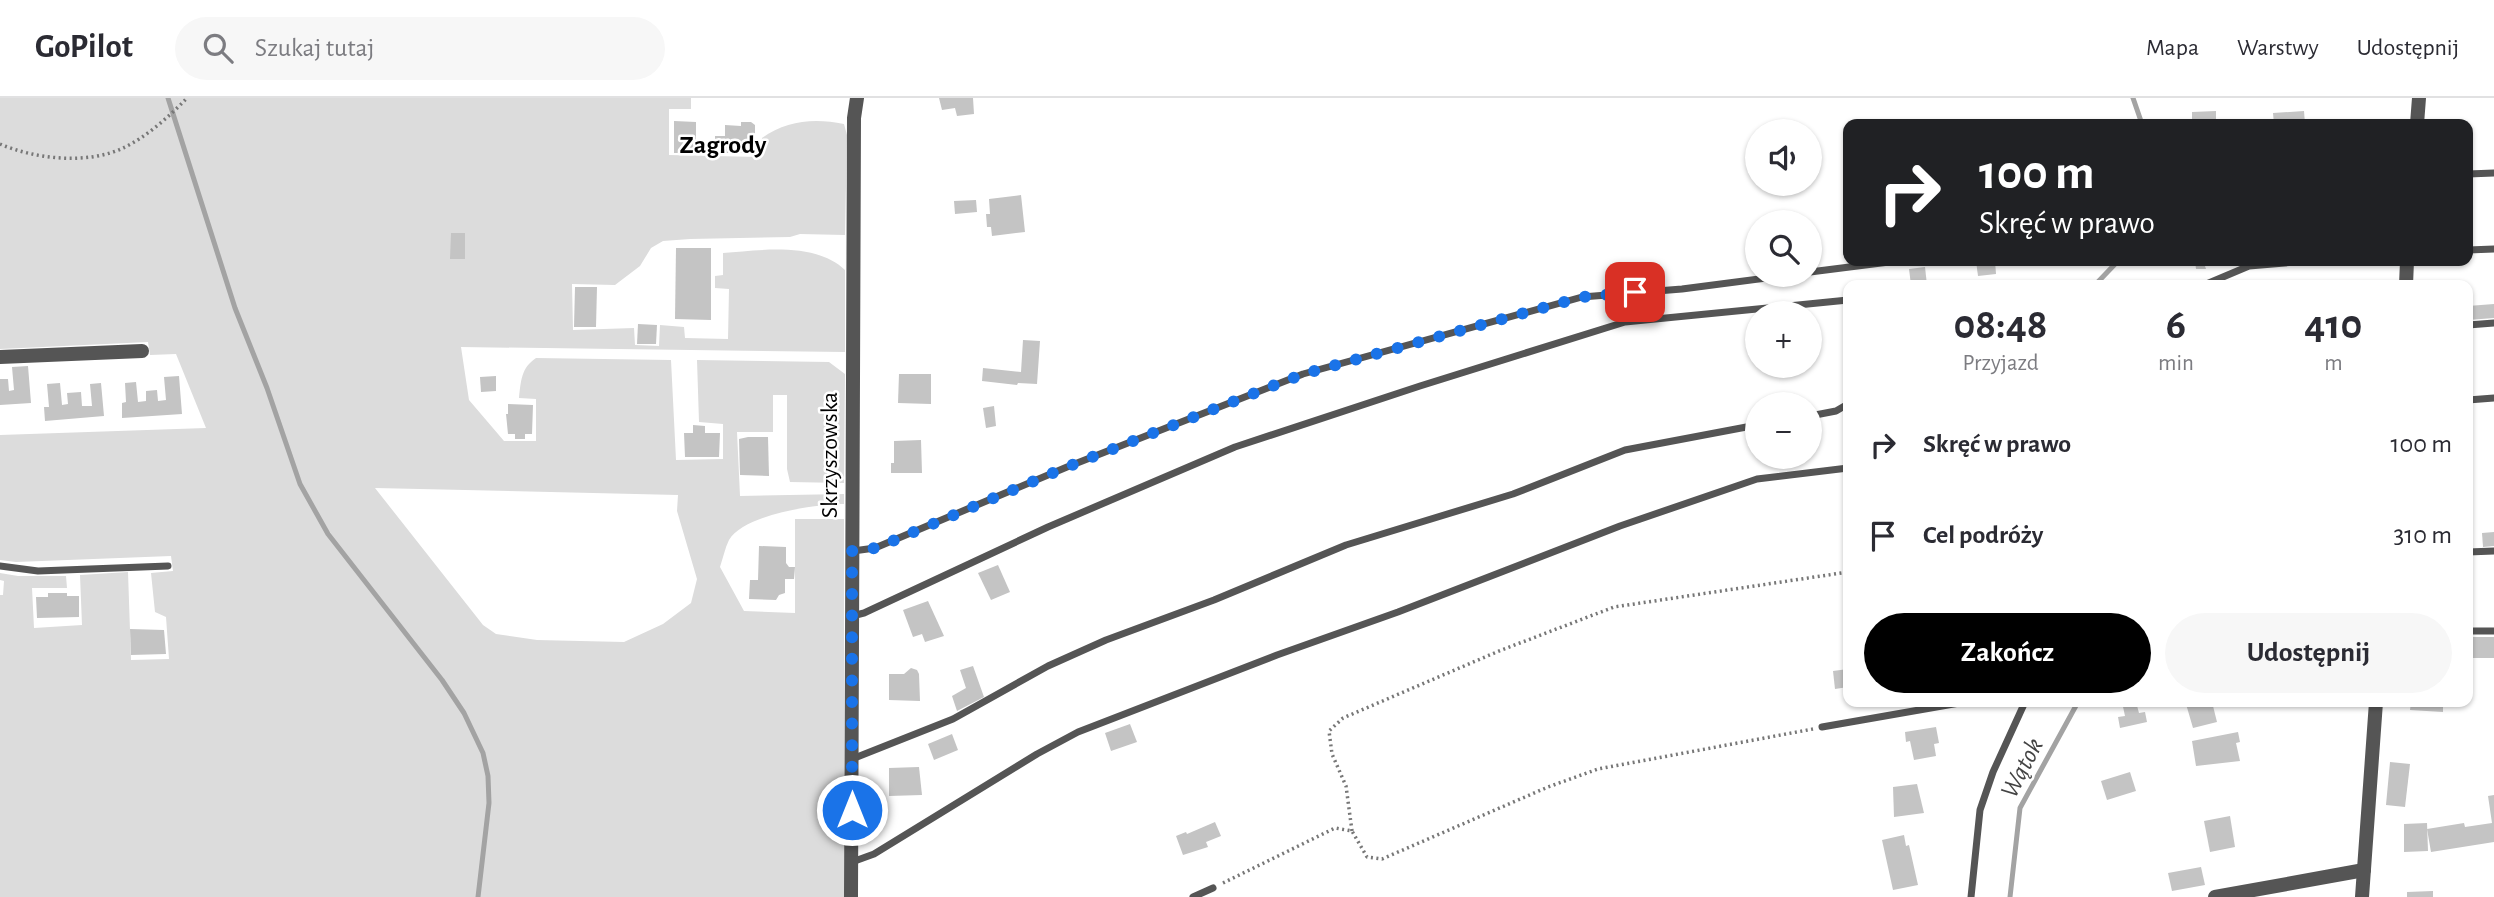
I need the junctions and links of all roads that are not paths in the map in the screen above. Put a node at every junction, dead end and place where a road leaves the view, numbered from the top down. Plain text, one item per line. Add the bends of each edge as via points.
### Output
1 (857, 98) edge
2 (2419, 98) edge
3 (2417, 119) edge
4 (2494, 173) edge
5 (2473, 174) edge
6 (2494, 249) edge
7 (2473, 250) edge
8 (1857, 266) edge
9 (2249, 266) edge
10 (1822, 270) edge
11 (2216, 280) edge
12 (1745, 281) edge
13 (1843, 301) edge
14 (2494, 323) edge
15 (2473, 325) edge
16 (142, 351) dead end
17 (0, 358) edge
18 (2494, 398) edge
19 (2473, 400) edge
20 (1843, 407) edge
21 (1822, 414) edge
22 (1745, 427) edge
23 (1843, 469) edge
24 (852, 551) junction
25 (2494, 551) edge
26 (2473, 552) edge
27 (0, 566) edge
28 (168, 566) dead end
29 (852, 615) junction
30 (2473, 631) edge
31 (2494, 631) edge
32 (1936, 707) edge
33 (2023, 707) edge
34 (2376, 707) edge
35 (1822, 727) road end
36 (851, 759) junction
37 (852, 862) junction
38 (2364, 870) junction
39 (1213, 888) road end
40 (851, 897) edge
41 (1193, 897) edge
42 (1971, 897) edge
43 (2215, 897) edge
44 (2362, 897) edge

1 - 24 street, Skrzyszowska
2 - 3 street
4 - 5 lane
6 - 7 lane
8 - 10 lane
9 - 11 lane
12 - 24 lane via 1582,297 1303,374 876,548
13 - 29 lane via 1625,323 1446,377 1235,447
14 - 15 lane
16 - 17 street
18 - 19 lane
20 - 21 lane
22 - 36 lane via 1625,450 1535,487 1346,545 1106,640 1048,666 953,719
23 - 37 lane via 1757,479 1620,526 1078,732 874,854
24 - 29 street, Skrzyszowska
25 - 26 lane
27 - 28 lane via 38,571
29 - 36 street, Skrzyszowska
30 - 31 lane
32 - 35 lane
33 - 42 lane via 1980,810
34 - 38 street
36 - 37 street, Skrzyszowska
37 - 40 street, Skrzyszowska
38 - 43 street
38 - 44 street
39 - 41 lane

